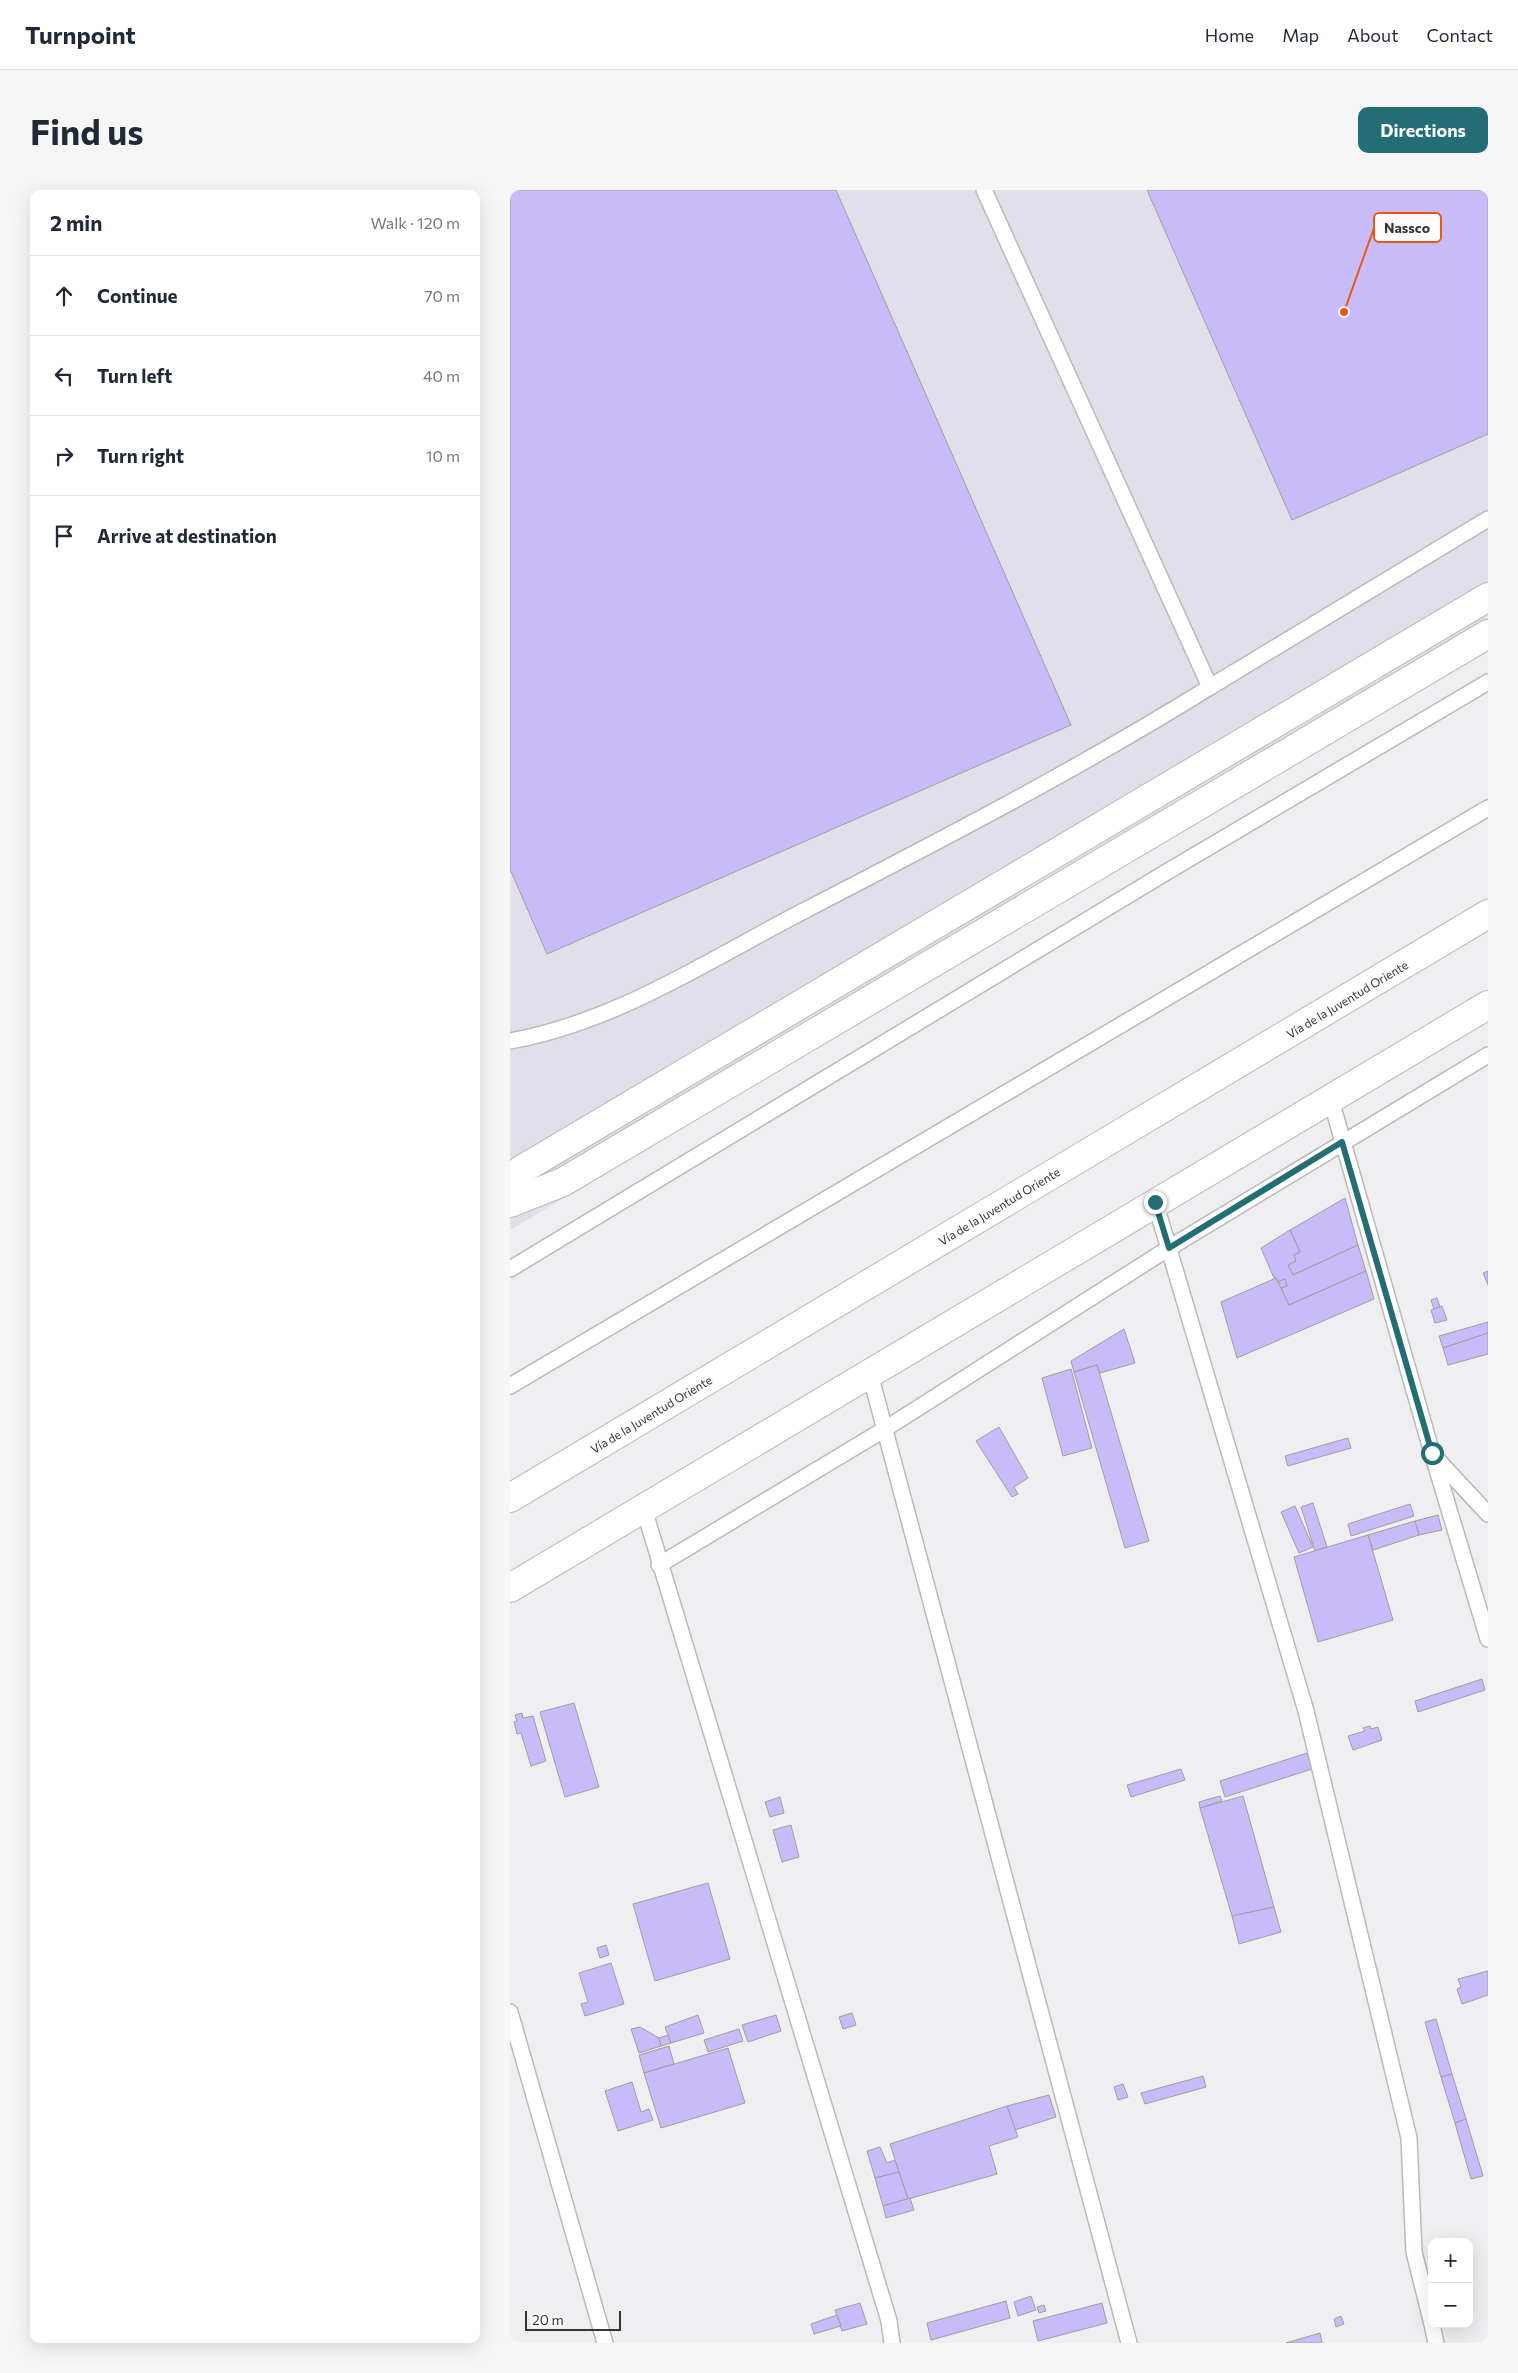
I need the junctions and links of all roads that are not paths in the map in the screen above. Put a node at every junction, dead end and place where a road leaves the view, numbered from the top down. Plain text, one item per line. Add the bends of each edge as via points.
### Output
1 (984, 190) edge
2 (1488, 519) edge
3 (1488, 597) edge
4 (1488, 634) edge
5 (1488, 682) edge
6 (1210, 687) junction
7 (1488, 808) edge
8 (1488, 914) edge
9 (1488, 1005) edge
10 (510, 1041) edge
11 (1488, 1054) edge
12 (1331, 1100) junction
13 (1342, 1142) junction
14 (510, 1180) edge
15 (1155, 1202) junction
16 (510, 1203) edge
17 (1169, 1248) junction
18 (510, 1269) edge
19 (870, 1374) junction
20 (510, 1386) edge
21 (885, 1430) junction
22 (1432, 1453) junction
23 (510, 1498) edge
24 (644, 1509) junction
25 (1488, 1514) edge
26 (659, 1565) junction
27 (510, 1588) edge
28 (1488, 1639) edge
29 (510, 2012) edge
30 (1428, 2308) edge
31 (1433, 2328) edge
32 (605, 2343) edge
33 (892, 2343) edge
34 (1129, 2343) edge
35 (1436, 2343) edge

1 - 6 lane
2 - 6 lane
3 - 14 main road via 530,1165
4 - 16 main road via 563,1182
5 - 18 lane
6 - 10 lane via 1034,791 617,1009 542,1035
7 - 20 lane
8 - 23 main road, Vía de la Juventud Oriente
9 - 12 main road
11 - 13 lane
12 - 13 lane
12 - 15 main road
13 - 17 lane
13 - 22 lane
15 - 17 lane
15 - 19 main road
17 - 21 lane
17 - 30 lane via 1306,1711 1409,2138 1414,2252
19 - 21 lane
19 - 24 main road
21 - 26 lane
21 - 34 lane
22 - 25 lane
22 - 28 lane
24 - 26 lane
24 - 27 main road
26 - 33 lane via 889,2321
29 - 32 lane
31 - 35 lane

